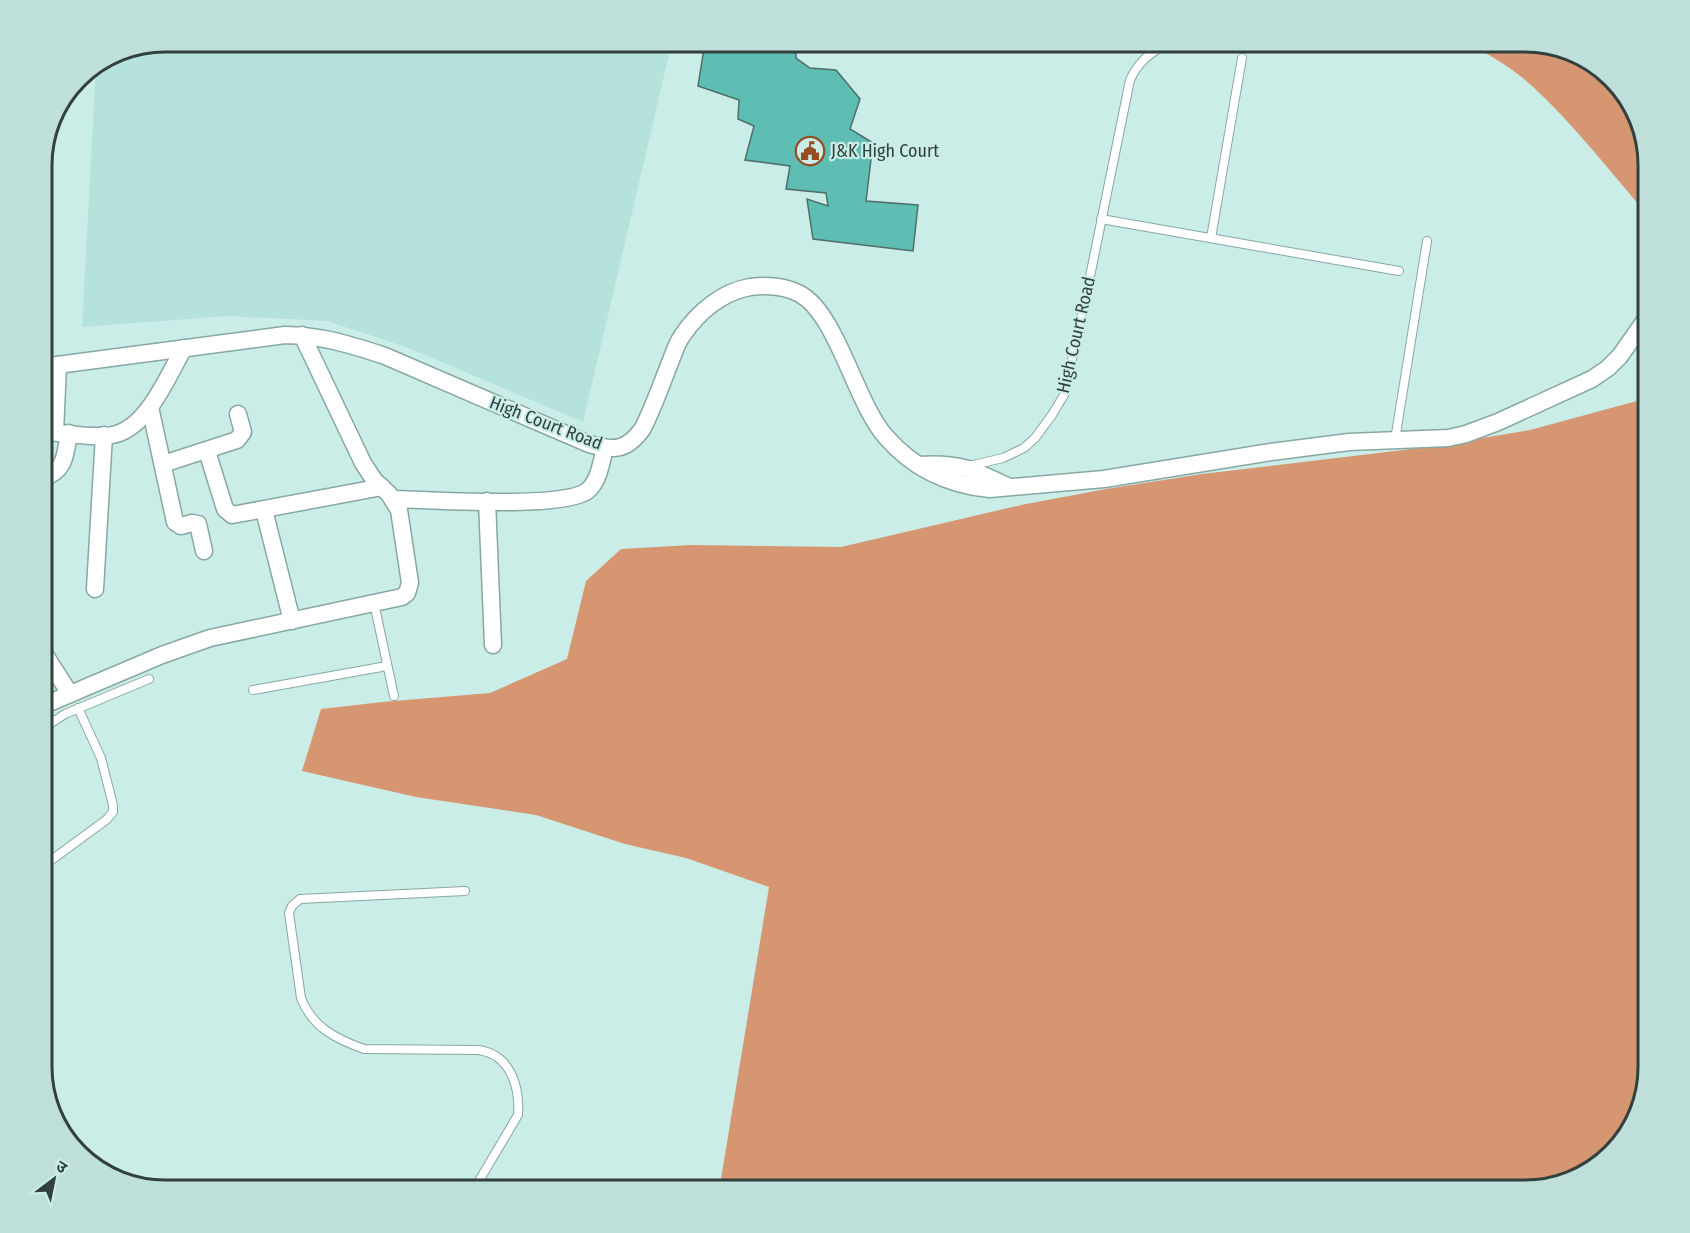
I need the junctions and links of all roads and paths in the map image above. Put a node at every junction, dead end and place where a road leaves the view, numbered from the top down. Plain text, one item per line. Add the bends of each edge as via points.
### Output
1 (1153, 52) edge
2 (1242, 58) dead end
3 (1101, 219) junction
4 (1211, 238) junction
5 (1427, 241) dead end
6 (1399, 271) dead end
7 (1638, 330) edge
8 (302, 335) junction
9 (184, 348) junction
10 (53, 366) edge
11 (53, 406) edge
12 (150, 407) junction
13 (238, 414) dead end
14 (55, 432) edge
15 (104, 435) junction
16 (1395, 440) junction
17 (605, 449) junction
18 (207, 450) junction
19 (163, 464) junction
20 (917, 465) junction
21 (965, 467) junction
22 (53, 474) edge
23 (1009, 487) junction
24 (387, 493) junction
25 (488, 501) junction
26 (264, 510) junction
27 (204, 551) dead end
28 (95, 589) dead end
29 (375, 603) junction
30 (292, 621) junction
31 (493, 645) dead end
32 (387, 666) junction
33 (53, 668) edge
34 (149, 679) dead end
35 (253, 690) dead end
36 (394, 696) dead end
37 (74, 701) junction
38 (53, 704) edge
39 (53, 722) edge
40 (53, 859) edge
41 (465, 891) dead end
42 (480, 1180) edge

1 - 3 lane, High Court Road via 1144,58 1130,80
2 - 4 lane
3 - 4 lane
3 - 21 lane, High Court Road via 1064,395 1024,448 1003,458
4 - 6 lane
5 - 16 lane
7 - 16 street via 1620,356 1592,379 1498,422 1448,438
8 - 9 street, High Court Road
8 - 17 street, High Court Road via 385,356
8 - 24 street via 363,463
9 - 10 street, High Court Road
9 - 12 street
11 - 14 street
12 - 15 street via 134,426
12 - 19 street
13 - 18 street via 243,432 240,437
14 - 15 street
14 - 22 street via 62,463
15 - 28 street
16 - 23 street via 1349,442 1104,479
17 - 20 street, High Court Road via 635,441 681,337 699,315 721,297 762,285 801,294 819,311 876,425 900,453
17 - 25 street via 597,477 589,490 581,494 549,501
18 - 19 street
18 - 26 street via 228,513 237,516
19 - 27 street via 175,522 181,526 198,524
20 - 21 street
20 - 23 street via 973,487
21 - 23 street
24 - 25 street
24 - 26 street
24 - 29 street via 399,510 409,588 402,597
25 - 31 street
26 - 30 street
29 - 30 street
29 - 32 lane
30 - 37 street via 184,646
32 - 35 lane
32 - 36 lane
33 - 37 street
34 - 37 lane
37 - 38 street
37 - 39 lane
37 - 40 lane via 100,758 113,812
41 - 42 lane via 300,899 289,913 301,998 306,1010 328,1032 364,1049 489,1051 505,1062 519,1104 518,1115

